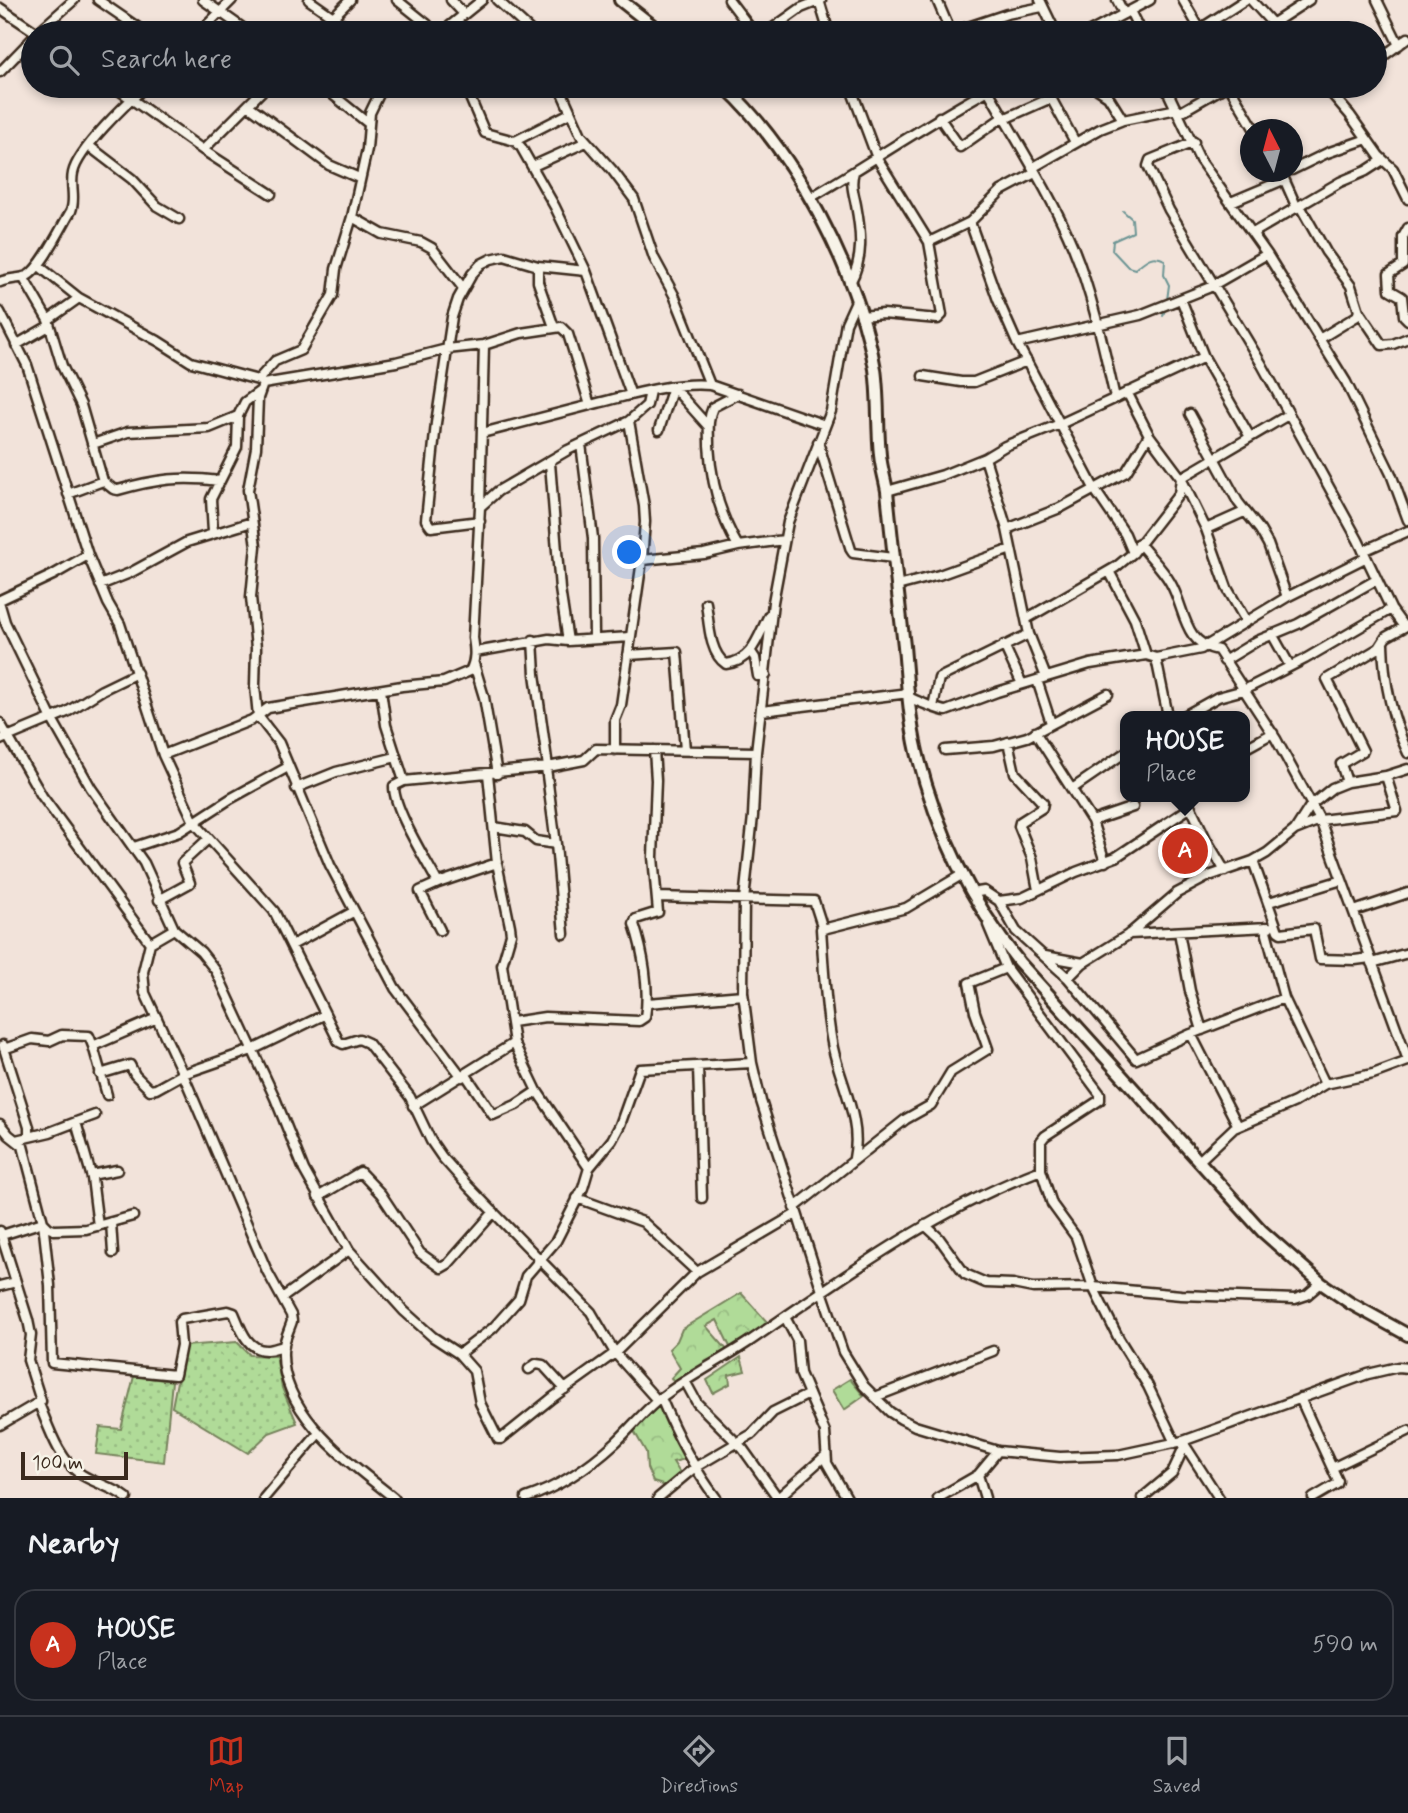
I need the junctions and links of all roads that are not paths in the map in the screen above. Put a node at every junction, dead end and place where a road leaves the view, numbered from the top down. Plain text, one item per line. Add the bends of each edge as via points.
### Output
1 (74, 0) edge
2 (97, 0) edge
3 (203, 0) edge
4 (232, 0) edge
5 (310, 0) edge
6 (350, 0) edge
7 (397, 0) edge
8 (451, 0) edge
9 (482, 0) edge
10 (497, 0) edge
11 (620, 0) edge
12 (729, 0) edge
13 (819, 0) edge
14 (937, 0) edge
15 (1117, 0) edge
16 (1150, 0) edge
17 (1183, 0) edge
18 (1245, 0) edge
19 (1251, 0) edge
20 (1309, 0) edge
21 (1377, 0) edge
22 (1041, 4) edge
23 (0, 8) edge
24 (219, 12) junction
25 (1127, 13) junction
26 (464, 14) junction
27 (333, 16) junction
28 (50, 21) edge
29 (128, 21) edge
30 (210, 21) edge
31 (232, 21) edge
32 (328, 21) edge
33 (340, 21) edge
34 (423, 21) edge
35 (456, 21) edge
36 (520, 21) edge
37 (647, 21) edge
38 (745, 21) edge
39 (782, 21) edge
40 (825, 21) edge
41 (946, 21) edge
42 (986, 21) edge
43 (1050, 21) edge
44 (1111, 21) edge
45 (1133, 21) edge
46 (1195, 21) edge
47 (1215, 21) edge
48 (1269, 21) edge
49 (1277, 21) edge
50 (21, 22) edge
51 (1408, 38) edge
52 (1399, 45) junction
53 (21, 50) edge
54 (1387, 54) edge
55 (0, 72) edge
56 (255, 98) edge
57 (337, 98) edge
58 (376, 98) edge
59 (470, 98) edge
60 (564, 98) edge
61 (734, 98) edge
62 (854, 98) edge
63 (974, 98) edge
64 (996, 98) edge
65 (1109, 98) edge
66 (1171, 98) edge
67 (1204, 98) edge
68 (1235, 98) edge
69 (1335, 98) edge
70 (132, 99) joint
71 (248, 105) junction
72 (1178, 111) junction
73 (570, 113) junction
74 (939, 117) junction
75 (1004, 118) junction
76 (1248, 119) edge
77 (1124, 120) junction
78 (369, 124) junction
79 (1367, 139) junction
80 (515, 141) junction
81 (586, 142) junction
82 (1075, 142) junction
83 (1194, 142) junction
84 (89, 146) junction
85 (203, 150) junction
86 (877, 158) junction
87 (1383, 160) junction
88 (1303, 165) edge
89 (533, 166) junction
90 (1034, 171) junction
91 (854, 172) junction
92 (359, 178) junction
93 (1270, 182) edge
94 (1289, 182) edge
95 (271, 194) dead end
96 (810, 198) junction
97 (1408, 199) edge
98 (1231, 202) junction
99 (1298, 207) junction
100 (352, 217) junction
101 (179, 219) dead end
102 (970, 222) junction
103 (1408, 228) edge
104 (1254, 233) junction
105 (929, 242) junction
106 (1267, 254) junction
107 (39, 266) junction
108 (538, 266) junction
109 (586, 271) junction
110 (23, 277) junction
111 (0, 282) edge
112 (850, 283) junction
113 (1214, 283) junction
114 (463, 288) junction
115 (79, 298) junction
116 (1181, 299) junction
117 (856, 302) junction
118 (0, 312) edge
119 (1359, 312) junction
120 (861, 316) junction
121 (1408, 320) edge
122 (49, 323) junction
123 (1097, 323) junction
124 (554, 327) junction
125 (1321, 338) junction
126 (1408, 338) edge
127 (1017, 343) junction
128 (16, 345) junction
129 (484, 345) junction
130 (447, 349) junction
131 (1204, 357) junction
132 (1027, 361) junction
133 (923, 376) dead end
134 (261, 385) junction
135 (710, 385) junction
136 (673, 387) junction
137 (650, 391) junction
138 (1128, 392) junction
139 (738, 394) junction
140 (631, 395) junction
141 (1115, 398) junction
142 (590, 405) junction
143 (1190, 414) dead end
144 (1288, 415) junction
145 (238, 416) junction
146 (629, 421) junction
147 (1060, 424) junction
148 (825, 425) junction
149 (708, 426) junction
150 (659, 430) dead end
151 (482, 433) junction
152 (1149, 435) junction
153 (1250, 437) junction
154 (818, 442) junction
155 (93, 444) junction
156 (581, 444) junction
157 (985, 458) junction
158 (1215, 458) junction
159 (550, 463) junction
160 (1181, 478) junction
161 (103, 481) junction
162 (220, 481) junction
163 (1408, 485) edge
164 (1095, 490) junction
165 (1397, 490) junction
166 (887, 491) junction
167 (68, 494) junction
168 (480, 507) junction
169 (1406, 508) edge
170 (1244, 512) junction
171 (1408, 520) edge
172 (480, 521) junction
173 (252, 522) junction
174 (1007, 529) junction
175 (1206, 529) junction
176 (1408, 531) edge
177 (213, 532) junction
178 (784, 540) junction
179 (1139, 543) junction
180 (738, 546) junction
181 (1011, 549) junction
182 (1133, 553) junction
183 (88, 555) junction
184 (1364, 555) junction
185 (893, 558) junction
186 (642, 560) junction
187 (1109, 571) junction
188 (1376, 580) junction
189 (100, 585) junction
190 (897, 586) junction
191 (1287, 597) junction
192 (0, 600) edge
193 (706, 603) dead end
194 (0, 605) edge
195 (1391, 609) junction
196 (772, 612) junction
197 (1026, 619) junction
198 (1246, 621) junction
199 (1406, 626) edge
200 (1029, 634) junction
201 (1272, 634) junction
202 (630, 637) junction
203 (594, 639) junction
204 (533, 640) junction
205 (568, 641) junction
206 (1382, 644) junction
207 (1004, 645) junction
208 (1205, 647) junction
209 (475, 652) junction
210 (751, 653) junction
211 (628, 655) junction
212 (1146, 655) junction
213 (1156, 658) junction
214 (1224, 661) junction
215 (474, 664) junction
216 (1290, 666) junction
217 (137, 673) junction
218 (766, 675) junction
219 (1041, 679) junction
220 (1022, 684) junction
221 (381, 690) junction
222 (1244, 690) junction
223 (1108, 694) dead end
224 (909, 695) junction
225 (933, 707) junction
226 (762, 711) junction
227 (1167, 711) edge
228 (1193, 711) edge
229 (258, 716) junction
230 (52, 719) junction
231 (0, 723) edge
232 (1051, 723) junction
233 (1035, 732) junction
234 (1273, 733) junction
235 (3, 738) edge
236 (1008, 742) junction
237 (1250, 746) edge
238 (615, 750) junction
239 (654, 750) junction
240 (685, 750) junction
241 (945, 750) dead end
242 (756, 752) junction
243 (1408, 753) edge
244 (163, 755) junction
245 (1120, 755) edge
246 (396, 757) junction
247 (288, 767) junction
248 (547, 767) junction
249 (1408, 769) edge
250 (492, 774) junction
251 (1386, 776) junction
252 (404, 781) junction
253 (1347, 782) junction
254 (296, 788) junction
255 (1072, 789) junction
256 (1188, 802) edge
257 (1311, 805) junction
258 (1133, 807) dead end
259 (1191, 807) junction
260 (1320, 820) junction
261 (1093, 821) junction
262 (194, 822) junction
263 (494, 827) junction
264 (1295, 830) junction
265 (208, 839) junction
266 (556, 844) junction
267 (134, 847) junction
268 (1253, 860) junction
269 (1105, 862) junction
270 (496, 863) junction
271 (1226, 871) junction
272 (963, 874) junction
273 (1342, 880) junction
274 (438, 883) junction
275 (1038, 890) junction
276 (972, 893) junction
277 (1408, 893) edge
278 (657, 897) junction
279 (159, 900) junction
280 (744, 900) junction
281 (999, 901) junction
282 (1269, 902) junction
283 (1354, 911) junction
284 (353, 912) junction
285 (985, 916) junction
286 (1276, 926) junction
287 (1265, 927) junction
288 (174, 929) junction
289 (821, 929) junction
290 (440, 930) dead end
291 (1179, 932) junction
292 (564, 934) dead end
293 (1128, 934) junction
294 (150, 943) junction
295 (292, 945) junction
296 (1408, 953) edge
297 (1045, 956) junction
298 (1371, 960) junction
299 (1083, 963) junction
300 (1006, 968) junction
301 (1068, 978) junction
302 (743, 995) junction
303 (1284, 998) junction
304 (648, 1003) junction
305 (324, 1015) junction
306 (156, 1018) junction
307 (512, 1022) junction
308 (1202, 1030) junction
309 (1191, 1034) junction
310 (514, 1043) junction
311 (93, 1046) junction
312 (252, 1050) junction
313 (1408, 1060) edge
314 (752, 1063) junction
315 (698, 1066) junction
316 (100, 1074) junction
317 (183, 1074) junction
318 (464, 1076) junction
319 (1325, 1084) junction
320 (537, 1091) junction
321 (107, 1095) dead end
322 (413, 1106) junction
323 (95, 1115) dead end
324 (76, 1122) junction
325 (0, 1124) edge
326 (1238, 1126) junction
327 (29, 1137) junction
328 (16, 1140) junction
329 (854, 1158) junction
330 (1199, 1161) junction
331 (589, 1168) junction
332 (117, 1170) dead end
333 (1041, 1170) junction
334 (91, 1175) junction
335 (318, 1197) junction
336 (577, 1198) junction
337 (702, 1198) dead end
338 (795, 1210) junction
339 (494, 1212) junction
340 (133, 1216) dead end
341 (43, 1222) junction
342 (111, 1222) junction
343 (925, 1225) junction
344 (98, 1226) junction
345 (1, 1233) edge
346 (349, 1250) junction
347 (113, 1253) dead end
348 (541, 1259) junction
349 (697, 1272) junction
350 (16, 1282) junction
351 (1321, 1283) junction
352 (0, 1286) edge
353 (1093, 1287) junction
354 (821, 1291) junction
355 (282, 1298) junction
356 (785, 1317) junction
357 (1408, 1335) edge
358 (284, 1346) junction
359 (993, 1351) dead end
360 (615, 1353) junction
361 (459, 1354) junction
362 (1408, 1368) edge
363 (529, 1369) dead end
364 (685, 1381) junction
365 (565, 1389) junction
366 (809, 1394) junction
367 (875, 1397) junction
368 (1300, 1398) junction
369 (659, 1399) junction
370 (38, 1404) junction
371 (0, 1425) edge
372 (1408, 1431) edge
373 (319, 1433) junction
374 (737, 1442) junction
375 (1181, 1443) junction
376 (998, 1451) junction
377 (825, 1456) junction
378 (1334, 1467) junction
379 (694, 1468) junction
380 (978, 1475) junction
381 (127, 1498) edge
382 (264, 1498) edge
383 (394, 1498) edge
384 (526, 1498) edge
385 (659, 1498) edge
386 (716, 1498) edge
387 (778, 1498) edge
388 (847, 1498) edge
389 (938, 1498) edge
390 (985, 1498) edge
391 (1142, 1498) edge
392 (1219, 1498) edge
393 (1314, 1498) edge

1 - 28 street
2 - 29 street
3 - 24 street
4 - 24 street
5 - 27 street
6 - 27 street
7 - 34 street
8 - 26 street
9 - 26 street
10 - 36 street
11 - 37 main road
12 - 38 street
13 - 39 street
13 - 40 street
14 - 41 street
15 - 25 street
16 - 25 street
17 - 46 street
18 - 47 street
19 - 48 street
20 - 49 street
21 - 52 street
22 - 42 street
22 - 43 street
23 - 50 street
24 - 30 street
24 - 31 street
25 - 44 street
25 - 45 street
26 - 35 street
27 - 32 street
27 - 33 street
51 - 52 street
52 - 54 street
53 - 55 street
56 - 71 street
57 - 78 street
58 - 78 street
59 - 80 street via 485,133
60 - 73 street
61 - 96 main road
62 - 86 street
63 - 74 street
64 - 75 street
65 - 77 street
66 - 72 street
67 - 72 street
68 - 76 street
69 - 79 street
70 - 84 street
70 - 85 street
71 - 85 street
71 - 92 street via 330,165
72 - 77 street
72 - 83 street
73 - 80 street
73 - 81 street
74 - 75 street via 960,147
74 - 86 street
75 - 82 street via 1051,98
75 - 90 street
77 - 82 street
78 - 92 street
79 - 87 street
79 - 88 street
80 - 89 street
81 - 89 street
81 - 135 street via 634,199 653,258 670,285
82 - 90 street
83 - 98 street via 1205,169
83 - 113 street via 1150,160 1148,166
84 - 101 street via 132,179 156,206
84 - 107 street via 73,173 74,204
85 - 95 street
86 - 91 street
86 - 105 street
87 - 97 street via 1400,179
87 - 99 street
89 - 109 street
90 - 102 street via 1001,191
90 - 123 street via 1075,251
91 - 96 street
91 - 112 street via 860,253
92 - 100 street
93 - 98 street
94 - 99 street
96 - 112 main road
98 - 104 street
99 - 104 street
99 - 119 street via 1351,285
100 - 114 street via 382,234 432,248
100 - 134 street via 333,295 301,349 275,361
102 - 105 street
102 - 127 street
103 - 121 street via 1402,237 1403,265 1389,274 1390,290 1402,297
104 - 106 street
105 - 120 street via 940,318
106 - 113 street
106 - 125 street
107 - 110 street
107 - 115 street
108 - 109 street
108 - 114 street via 504,256 491,258
108 - 124 street via 538,282
109 - 140 street
110 - 111 street
110 - 122 street
112 - 117 main road
113 - 116 street
113 - 144 street
114 - 130 street
115 - 122 street
115 - 134 street via 191,362
116 - 123 street via 1140,315
116 - 131 street
117 - 120 main road
117 - 148 street via 846,323 835,396
118 - 128 street
119 - 125 street
119 - 126 street via 1382,345
120 - 166 main road via 875,370 880,456
122 - 128 street
122 - 155 street
123 - 127 street
123 - 141 street
124 - 129 street
124 - 142 street via 568,334
125 - 165 street
127 - 132 street
128 - 167 street via 27,365
129 - 130 street
129 - 151 street
130 - 134 street
130 - 172 street via 426,520 431,527
131 - 138 street
131 - 153 street
132 - 133 street via 974,382
132 - 147 street
134 - 145 street
134 - 173 street via 248,490
135 - 136 street
135 - 139 street
136 - 137 street
136 - 149 street
136 - 150 street
137 - 140 street
137 - 146 street via 647,405
138 - 141 street
138 - 152 street
139 - 148 street
139 - 149 street via 713,407
140 - 142 street
141 - 147 street
142 - 151 street
143 - 158 street
144 - 153 street
144 - 184 street
145 - 155 street via 209,428 128,432
145 - 162 street via 237,447
146 - 156 street
146 - 186 street via 644,506
147 - 157 street
147 - 164 street
148 - 154 street
149 - 180 street via 713,488
151 - 168 street
152 - 160 street
152 - 164 street via 1129,469
153 - 158 street
154 - 178 street
154 - 185 street via 851,550
155 - 161 street
156 - 159 street
156 - 203 street via 593,538
157 - 166 street
157 - 174 street
158 - 160 street
158 - 170 street
159 - 168 street via 498,491
159 - 205 street
160 - 175 street
160 - 179 street via 1179,494
161 - 162 street via 118,490 163,478
161 - 167 street
162 - 177 street via 212,499
163 - 165 street
164 - 174 street
164 - 182 street
165 - 169 street
166 - 185 main road
167 - 183 street
168 - 172 street
169 - 171 street
170 - 175 street
170 - 191 street via 1268,544
172 - 209 street
173 - 177 street
173 - 229 street via 256,546 251,609
174 - 181 street
175 - 198 street via 1222,579
176 - 184 street
177 - 189 street
178 - 180 street
178 - 196 street
179 - 182 street
179 - 208 street via 1170,582 1189,628
180 - 186 street
181 - 190 street
181 - 197 street
182 - 187 street
183 - 189 street
183 - 192 street
184 - 188 street
184 - 191 street
185 - 190 main road
186 - 202 street
187 - 197 street
187 - 212 street via 1135,620
188 - 195 street
188 - 201 street
189 - 217 street
190 - 224 main road
191 - 198 street
193 - 210 street via 718,659 737,663
194 - 230 street
195 - 199 street
195 - 216 street
196 - 210 street
196 - 218 street
197 - 200 street
198 - 208 street
199 - 206 street
200 - 207 street
200 - 219 street
201 - 214 street
201 - 216 street
202 - 203 street
202 - 211 street
203 - 205 street
204 - 205 street
204 - 209 street
204 - 248 street
206 - 243 street via 1384,677
206 - 253 street via 1327,679 1363,751 1341,765
207 - 220 street
207 - 225 street via 939,678
208 - 213 street
208 - 214 street via 1218,650
209 - 215 street
210 - 218 street via 758,676
211 - 238 street via 615,720
211 - 240 street via 677,652
212 - 213 street
212 - 219 street via 1090,664
213 - 227 street
214 - 222 street
215 - 221 street via 470,671 444,682
215 - 250 street via 484,697
216 - 222 street
217 - 230 street
217 - 244 street
218 - 226 street
219 - 220 street
219 - 232 street
220 - 225 street via 946,711
221 - 229 street via 268,708
221 - 246 street
222 - 228 street
222 - 234 street
223 - 232 street
224 - 225 street
224 - 226 street
224 - 272 main road via 914,738 929,795
226 - 242 street
229 - 244 street
229 - 247 street via 279,743
230 - 235 street
230 - 267 street via 91,788
231 - 235 street
232 - 233 street
233 - 236 street
233 - 255 street
234 - 237 street
234 - 257 street
235 - 294 street
236 - 241 street
236 - 275 street via 1015,773 1044,803 1019,826
238 - 239 street
238 - 248 street via 596,749 584,760
239 - 240 street
239 - 278 street
240 - 242 street
242 - 280 street
244 - 262 street
245 - 255 street
246 - 252 street
246 - 254 street
247 - 254 street
247 - 262 street
248 - 250 street
248 - 266 street
249 - 251 street
250 - 252 street
250 - 263 street
251 - 253 street
251 - 260 street via 1397,811
252 - 274 street via 393,791
253 - 257 street
254 - 284 street
255 - 261 street
256 - 259 street
257 - 260 street
257 - 264 street
258 - 261 street
259 - 269 street
259 - 271 street
260 - 264 street
260 - 273 street
261 - 269 street
262 - 265 street
262 - 267 street
263 - 266 street via 526,832 536,841
263 - 270 street
264 - 268 street
265 - 279 street via 182,863 190,883
265 - 295 street via 267,901
266 - 292 street
267 - 279 street
268 - 271 street
268 - 282 street
269 - 275 street
270 - 274 street
270 - 307 street via 511,934 502,965
271 - 293 street via 1177,893
272 - 276 main road
272 - 289 street via 906,908
273 - 282 street
273 - 283 street
274 - 290 street via 420,891
275 - 281 street
276 - 281 street via 984,891
276 - 285 main road
277 - 283 street
278 - 280 street
278 - 304 street via 658,912 634,921
279 - 288 street
280 - 289 street via 814,901
280 - 302 street
281 - 297 street via 1016,931
282 - 286 street
283 - 298 street
284 - 295 street
284 - 318 street via 398,995
285 - 300 street
285 - 330 main road via 1020,962
286 - 287 street
286 - 298 street via 1281,933 1314,929 1320,959
287 - 291 street
287 - 303 street
288 - 294 street
288 - 312 street via 208,959
289 - 329 street via 833,1047 858,1136
291 - 293 street
291 - 308 street
293 - 299 street
294 - 306 street via 143,982
295 - 305 street
296 - 298 street
297 - 299 street
297 - 301 street
298 - 313 street
299 - 301 street
300 - 329 street via 968,983 988,1049 951,1072 931,1105
300 - 333 street via 1101,1097 1045,1136
301 - 309 street via 1133,1058
302 - 304 street
302 - 314 street
303 - 308 street
303 - 319 street
304 - 307 street via 645,1017 639,1021 545,1017
305 - 312 street
305 - 322 street via 339,1042 359,1039 368,1043
306 - 311 street
306 - 317 street
307 - 310 street
308 - 309 street
309 - 326 street
310 - 318 street
310 - 320 street
311 - 316 street
311 - 327 street via 89,1036 62,1035 3,1047
312 - 317 street
312 - 335 street
313 - 319 street via 1373,1074
314 - 315 street
314 - 338 street
315 - 331 street via 640,1069 620,1125
315 - 337 street
316 - 317 street via 130,1065 150,1090
316 - 321 street
317 - 355 street
318 - 320 street via 493,1115
318 - 322 street
319 - 326 street
320 - 331 street
322 - 339 street via 436,1149
323 - 324 street
324 - 327 street
324 - 334 street
325 - 328 street
326 - 330 street
327 - 328 street
328 - 341 street via 25,1150
329 - 338 street
330 - 351 main road via 1262,1231
331 - 336 street
332 - 334 street
333 - 343 street
333 - 353 street via 1052,1204 1081,1247
334 - 344 street
335 - 339 street via 360,1172 381,1194 420,1253 441,1268
335 - 346 street
336 - 348 street
336 - 349 street via 643,1223
338 - 349 street
338 - 354 street
339 - 348 street
340 - 342 street
341 - 344 street via 54,1230
341 - 345 street
341 - 358 street via 52,1363 175,1375 181,1345 179,1322 228,1311 234,1313 253,1345 266,1350
342 - 344 street
342 - 347 street
343 - 353 street via 965,1274 978,1281 1033,1288
343 - 354 street
345 - 350 street
346 - 355 street
346 - 361 street via 404,1311
348 - 360 street via 597,1319
348 - 361 street via 526,1276 519,1299 493,1328
349 - 360 street
350 - 352 street
350 - 370 street via 30,1328 28,1360 41,1401
351 - 353 street via 1294,1299 1181,1296
351 - 357 main road
353 - 375 street
354 - 356 street
354 - 367 street via 843,1352
355 - 358 street via 292,1321
356 - 364 street
356 - 366 street via 800,1348 799,1367
358 - 373 street via 294,1397
359 - 367 street
360 - 365 street
360 - 369 street
361 - 365 street via 474,1371 481,1403 498,1439
362 - 368 street via 1368,1374
363 - 365 street via 543,1365
364 - 369 street
364 - 374 street via 698,1403
366 - 374 street via 773,1412
366 - 377 street via 825,1432
367 - 376 street via 915,1426
368 - 375 street
368 - 378 street
369 - 379 street
369 - 384 street via 596,1459
370 - 371 street
370 - 381 street via 71,1468
372 - 378 street
373 - 382 street
373 - 383 street
374 - 379 street
374 - 387 street
375 - 376 street via 1100,1457
375 - 391 street via 1172,1473
375 - 392 street
376 - 380 street
377 - 387 street
377 - 388 street
378 - 393 street via 1337,1484
379 - 385 street
379 - 386 street
380 - 389 street
380 - 390 street

